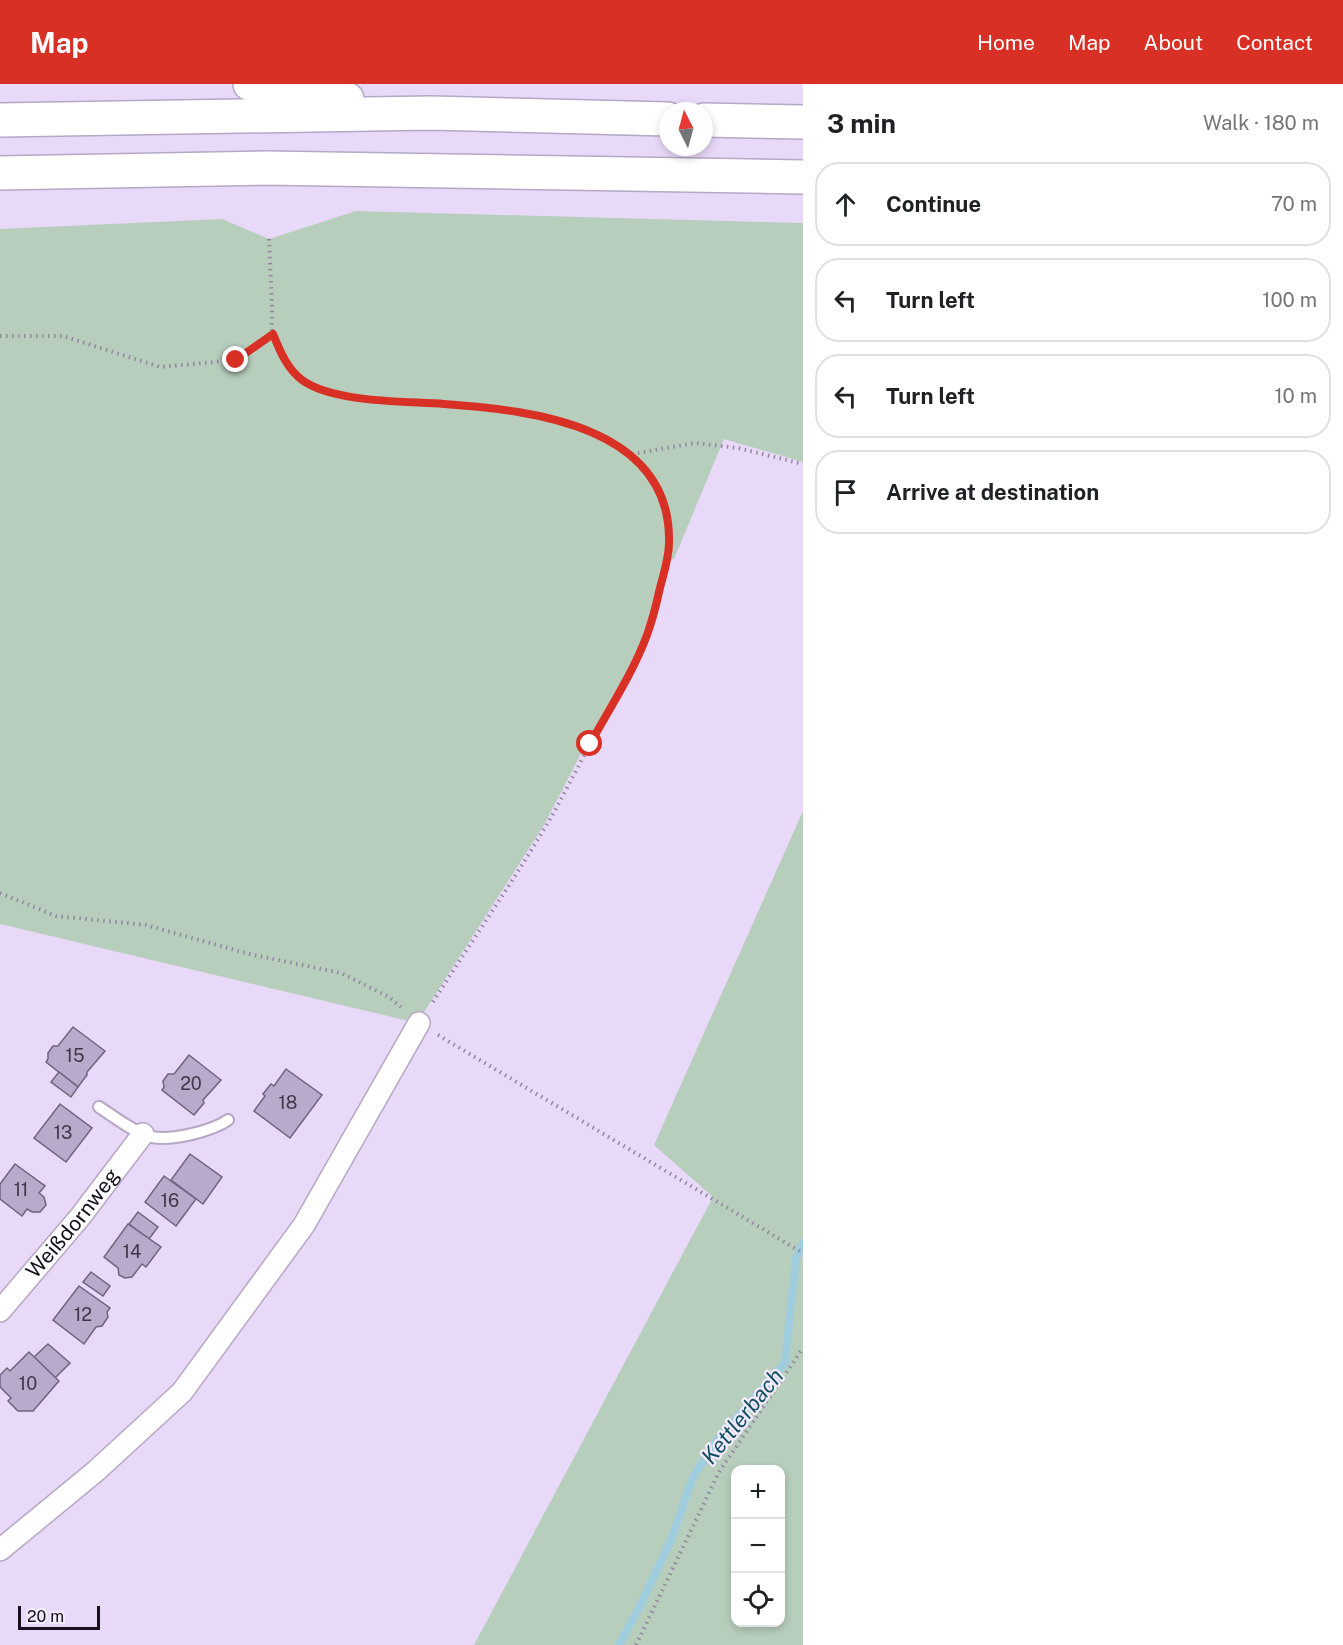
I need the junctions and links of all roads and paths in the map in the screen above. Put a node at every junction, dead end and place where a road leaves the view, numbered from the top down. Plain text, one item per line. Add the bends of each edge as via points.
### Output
1 (250, 84) edge
2 (431, 113) junction
3 (659, 119) edge
4 (0, 120) edge
5 (713, 120) edge
6 (803, 122) edge
7 (0, 173) edge
8 (803, 177) edge
9 (269, 239) dead end
10 (273, 334) junction
11 (0, 336) edge
12 (632, 454) junction
13 (803, 464) edge
14 (0, 893) edge
15 (419, 1023) junction
16 (99, 1107) dead end
17 (228, 1120) dead end
18 (142, 1134) junction
19 (803, 1252) edge
20 (0, 1311) edge
21 (803, 1348) edge
22 (0, 1550) edge
23 (636, 1645) edge

1 - 2 highway
2 - 3 highway
2 - 4 highway
5 - 6 highway
7 - 8 highway via 266,168
9 - 10 path
10 - 11 path via 236,360 160,367 63,336
10 - 12 path via 288,366 301,379 329,392 465,405 554,420 601,436
12 - 13 path via 694,443 738,448
12 - 15 path via 660,492 669,533 668,555 648,634 546,825
14 - 15 path via 56,916 146,925 249,954 341,973 389,997
15 - 19 path
15 - 22 street via 304,1225 183,1392
16 - 18 lane
17 - 18 lane via 205,1132 164,1138
18 - 20 street, Weißdornweg via 80,1217
21 - 23 path via 719,1472

